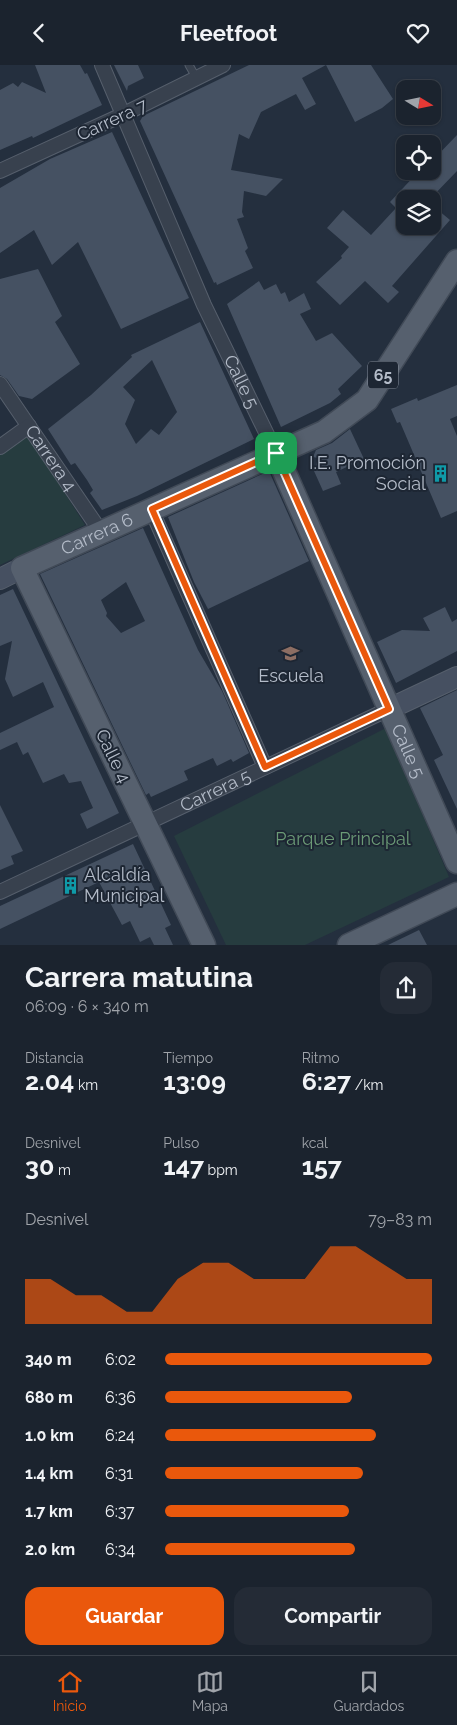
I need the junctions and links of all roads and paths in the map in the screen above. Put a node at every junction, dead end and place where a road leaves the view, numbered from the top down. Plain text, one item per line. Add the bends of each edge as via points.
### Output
1 (102, 65) edge
2 (189, 65) edge
3 (223, 65) edge
4 (197, 79) junction
5 (122, 115) junction
6 (0, 171) edge
7 (457, 261) edge
8 (0, 384) edge
9 (29, 426) junction
10 (0, 447) edge
11 (276, 453) junction
12 (152, 509) junction
13 (101, 532) junction
14 (22, 568) junction
15 (0, 579) edge
16 (457, 677) edge
17 (389, 709) junction
18 (265, 767) junction
19 (145, 823) junction
20 (457, 862) edge
21 (0, 893) edge
22 (457, 894) edge
23 (204, 945) edge
24 (349, 945) edge

1 - 5 street, Calle 5
2 - 4 lane
3 - 4 street, Carrera 7
4 - 5 street, Carrera 7
5 - 6 street, Carrera 7
5 - 11 street, Calle 5 via 204,305
7 - 11 main road, Carrera 6 / 65 via 367,400 324,433
8 - 9 street, Carrera 4
9 - 10 street
9 - 13 street, Carrera 4
11 - 12 main road, Carrera 6
11 - 17 main road, Calle 5
12 - 13 main road, Carrera 6
12 - 18 street
13 - 14 main road, Carrera 6
14 - 15 main road, Carrera 6
14 - 19 main road, Calle 4
16 - 17 main road, Carrera 5
17 - 18 street, Carrera 5
17 - 20 main road, Calle 5
18 - 19 street, Carrera 5
19 - 21 street, Carrera 5
19 - 23 main road, Calle 4
22 - 24 main road

